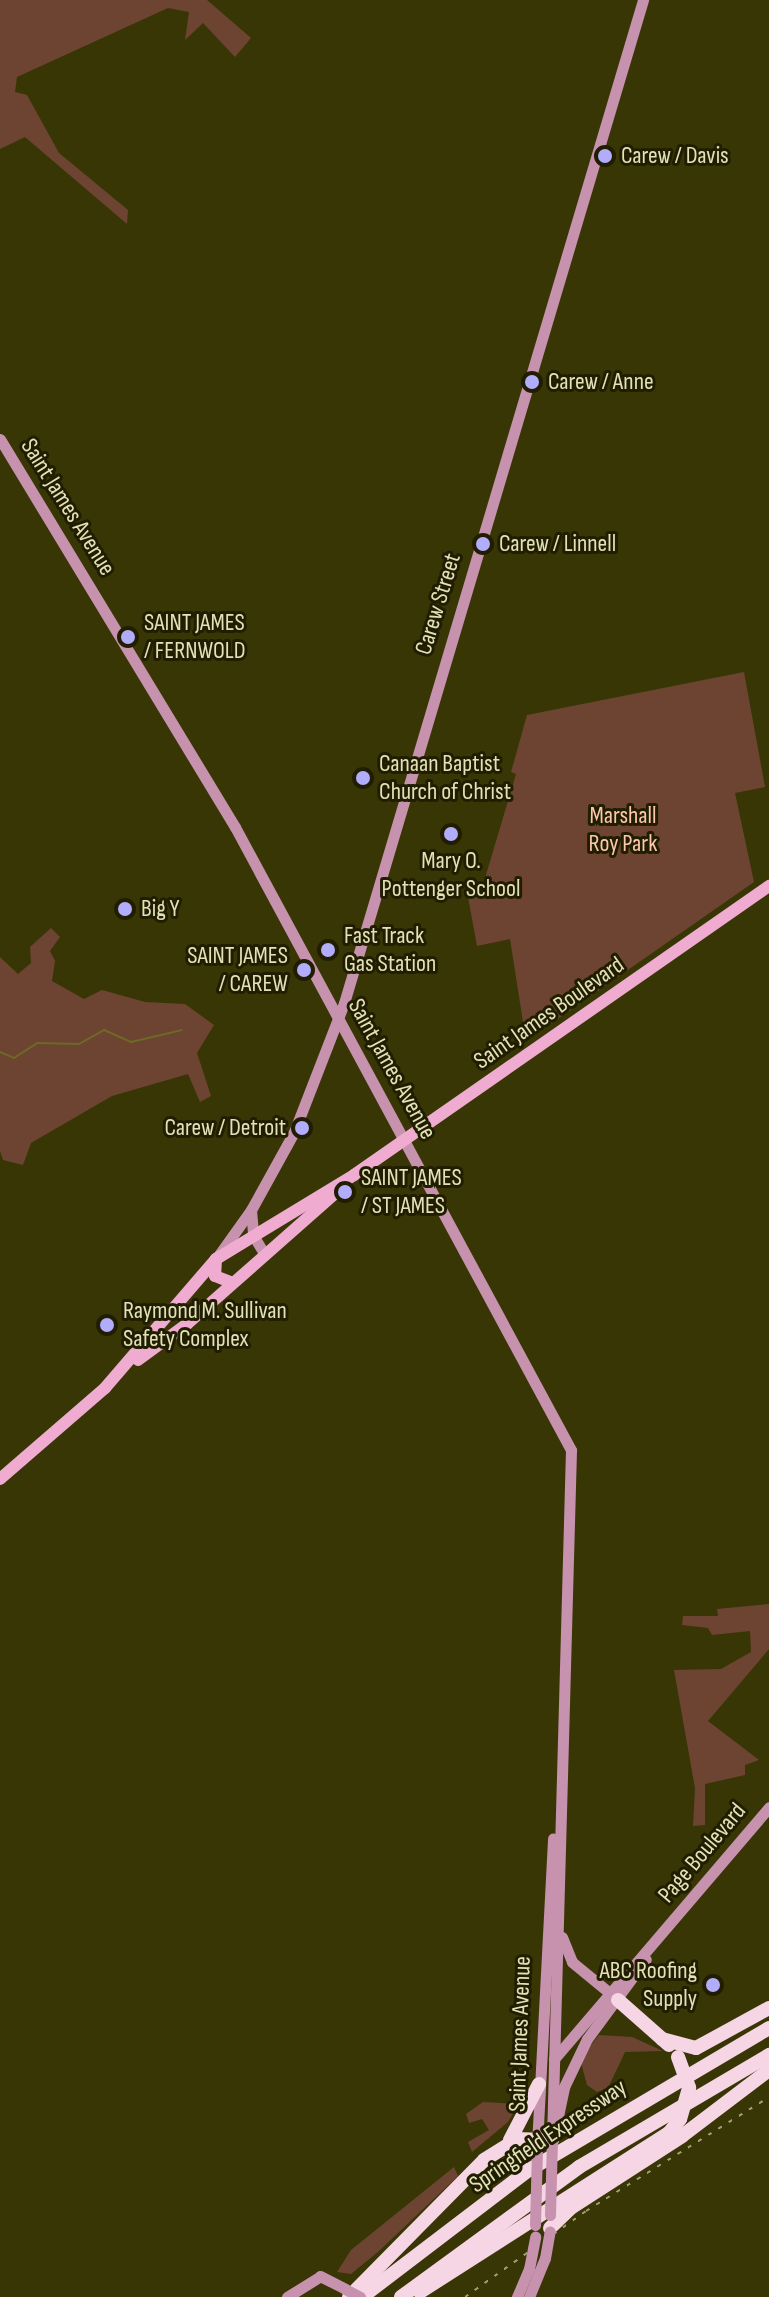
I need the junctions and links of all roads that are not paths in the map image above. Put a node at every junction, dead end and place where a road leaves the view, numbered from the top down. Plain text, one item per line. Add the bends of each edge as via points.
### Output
1 (643, 0) edge
2 (0, 439) edge
3 (769, 886) edge
4 (339, 1019) junction
5 (406, 1139) junction
6 (354, 1175) junction
7 (251, 1210) junction
8 (253, 1235) junction
9 (265, 1255) junction
10 (216, 1259) junction
11 (233, 1283) junction
12 (117, 1375) junction
13 (0, 1479) edge
14 (561, 1770) junction
15 (769, 1807) edge
16 (557, 1915) junction
17 (613, 1996) junction
18 (769, 2008) edge
19 (769, 2028) edge
20 (662, 2039) junction
21 (769, 2055) edge
22 (553, 2059) junction
23 (769, 2070) edge
24 (539, 2084) junction
25 (508, 2142) junction
26 (542, 2142) junction
27 (544, 2227) junction
28 (347, 2293) edge
29 (287, 2297) edge
30 (361, 2297) edge
31 (401, 2297) edge
32 (413, 2297) edge
33 (517, 2297) edge
34 (529, 2297) edge

1 - 4 main road, Carew Street
2 - 4 main road, Saint James Avenue via 202,769
3 - 5 main road, Saint James Boulevard
4 - 5 main road, Saint James Avenue
4 - 7 main road, Carew Street via 294,1132
5 - 6 main road, Saint James Boulevard
5 - 14 main road, Saint James Avenue via 571,1450
6 - 8 main road, Saint James Boulevard
6 - 9 main road, Saint James Boulevard
7 - 8 main road
7 - 10 main road, Carew Street
8 - 9 main road
8 - 10 main road, Saint James Boulevard
9 - 11 main road, Carew Street
10 - 11 main road via 215,1276
10 - 12 main road, Carew Street
11 - 12 main road, Carew Street
12 - 13 main road, Carew Street
14 - 16 main road, Saint James Avenue
14 - 24 main road, Saint James Avenue via 549,1877
15 - 17 main road, Page Boulevard
16 - 17 main road via 572,1962
16 - 22 main road, Saint James Avenue
17 - 20 highway
17 - 22 main road, Page Boulevard
17 - 26 main road, Page Boulevard via 571,2068
18 - 20 highway via 696,2048
19 - 30 highway, Springfield Expressway via 529,2170
20 - 32 highway, bridge via 678,2057 689,2088 680,2119 669,2133
21 - 31 highway, Springfield Expressway via 579,2167
22 - 24 main road, Page Boulevard
22 - 26 main road, Saint James Avenue
23 - 27 highway via 682,2136
24 - 25 highway via 525,2120
24 - 26 main road, Saint James Avenue
25 - 26 highway
25 - 28 highway
26 - 27 main road, Saint James Avenue, bridge
26 - 27 main road, Saint James Avenue, bridge
27 - 33 main road, Saint James Avenue, bridge
27 - 34 main road, Saint James Avenue, bridge via 545,2258
28 - 29 main road via 320,2276
28 - 30 main road, bridge

